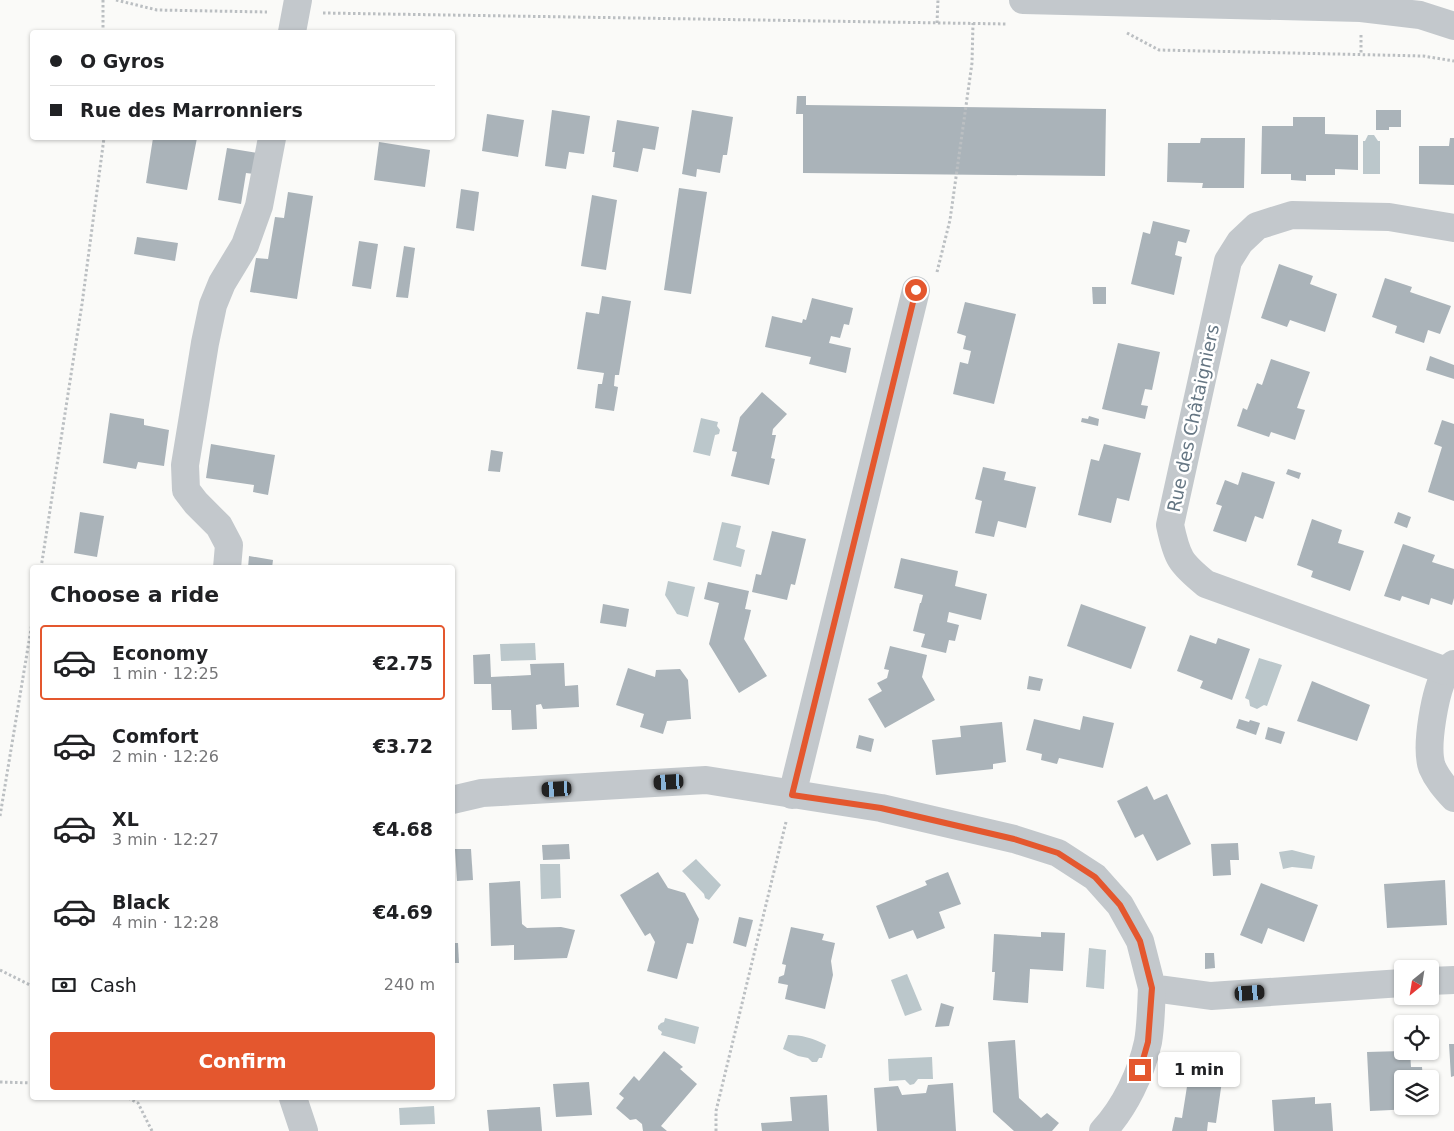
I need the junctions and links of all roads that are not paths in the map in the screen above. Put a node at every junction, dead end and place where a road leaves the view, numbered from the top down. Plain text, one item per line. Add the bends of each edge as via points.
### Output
1 (1023, 0) edge
2 (1454, 26) edge
3 (272, 140) edge
4 (1454, 228) edge
5 (916, 290) road end
6 (227, 565) edge
7 (1450, 668) edge
8 (792, 795) junction
9 (1454, 798) edge
10 (455, 799) edge
11 (1454, 980) edge
12 (1439, 981) edge
13 (1394, 984) edge
14 (1152, 988) junction
15 (294, 1100) edge
16 (304, 1131) edge
17 (1102, 1131) edge

1 - 2 street via 1361,8 1420,15
3 - 6 street via 259,206 245,245 213,305 186,465 186,490 219,526 229,545
4 - 7 street, Rue des Châtaigniers via 1389,217 1292,215 1257,226 1240,242 1228,261 1170,525 1175,551 1187,568 1206,584
5 - 8 street
7 - 9 street, Rue des Châtaigniers via 1435,705 1429,736 1431,765 1440,784
8 - 10 street via 706,780 482,793
8 - 14 street via 881,808 1014,839 1058,853 1095,877 1120,905 1140,941
11 - 12 street
13 - 14 street via 1211,996
14 - 17 street via 1148,1042 1140,1070 1111,1122
15 - 16 street

